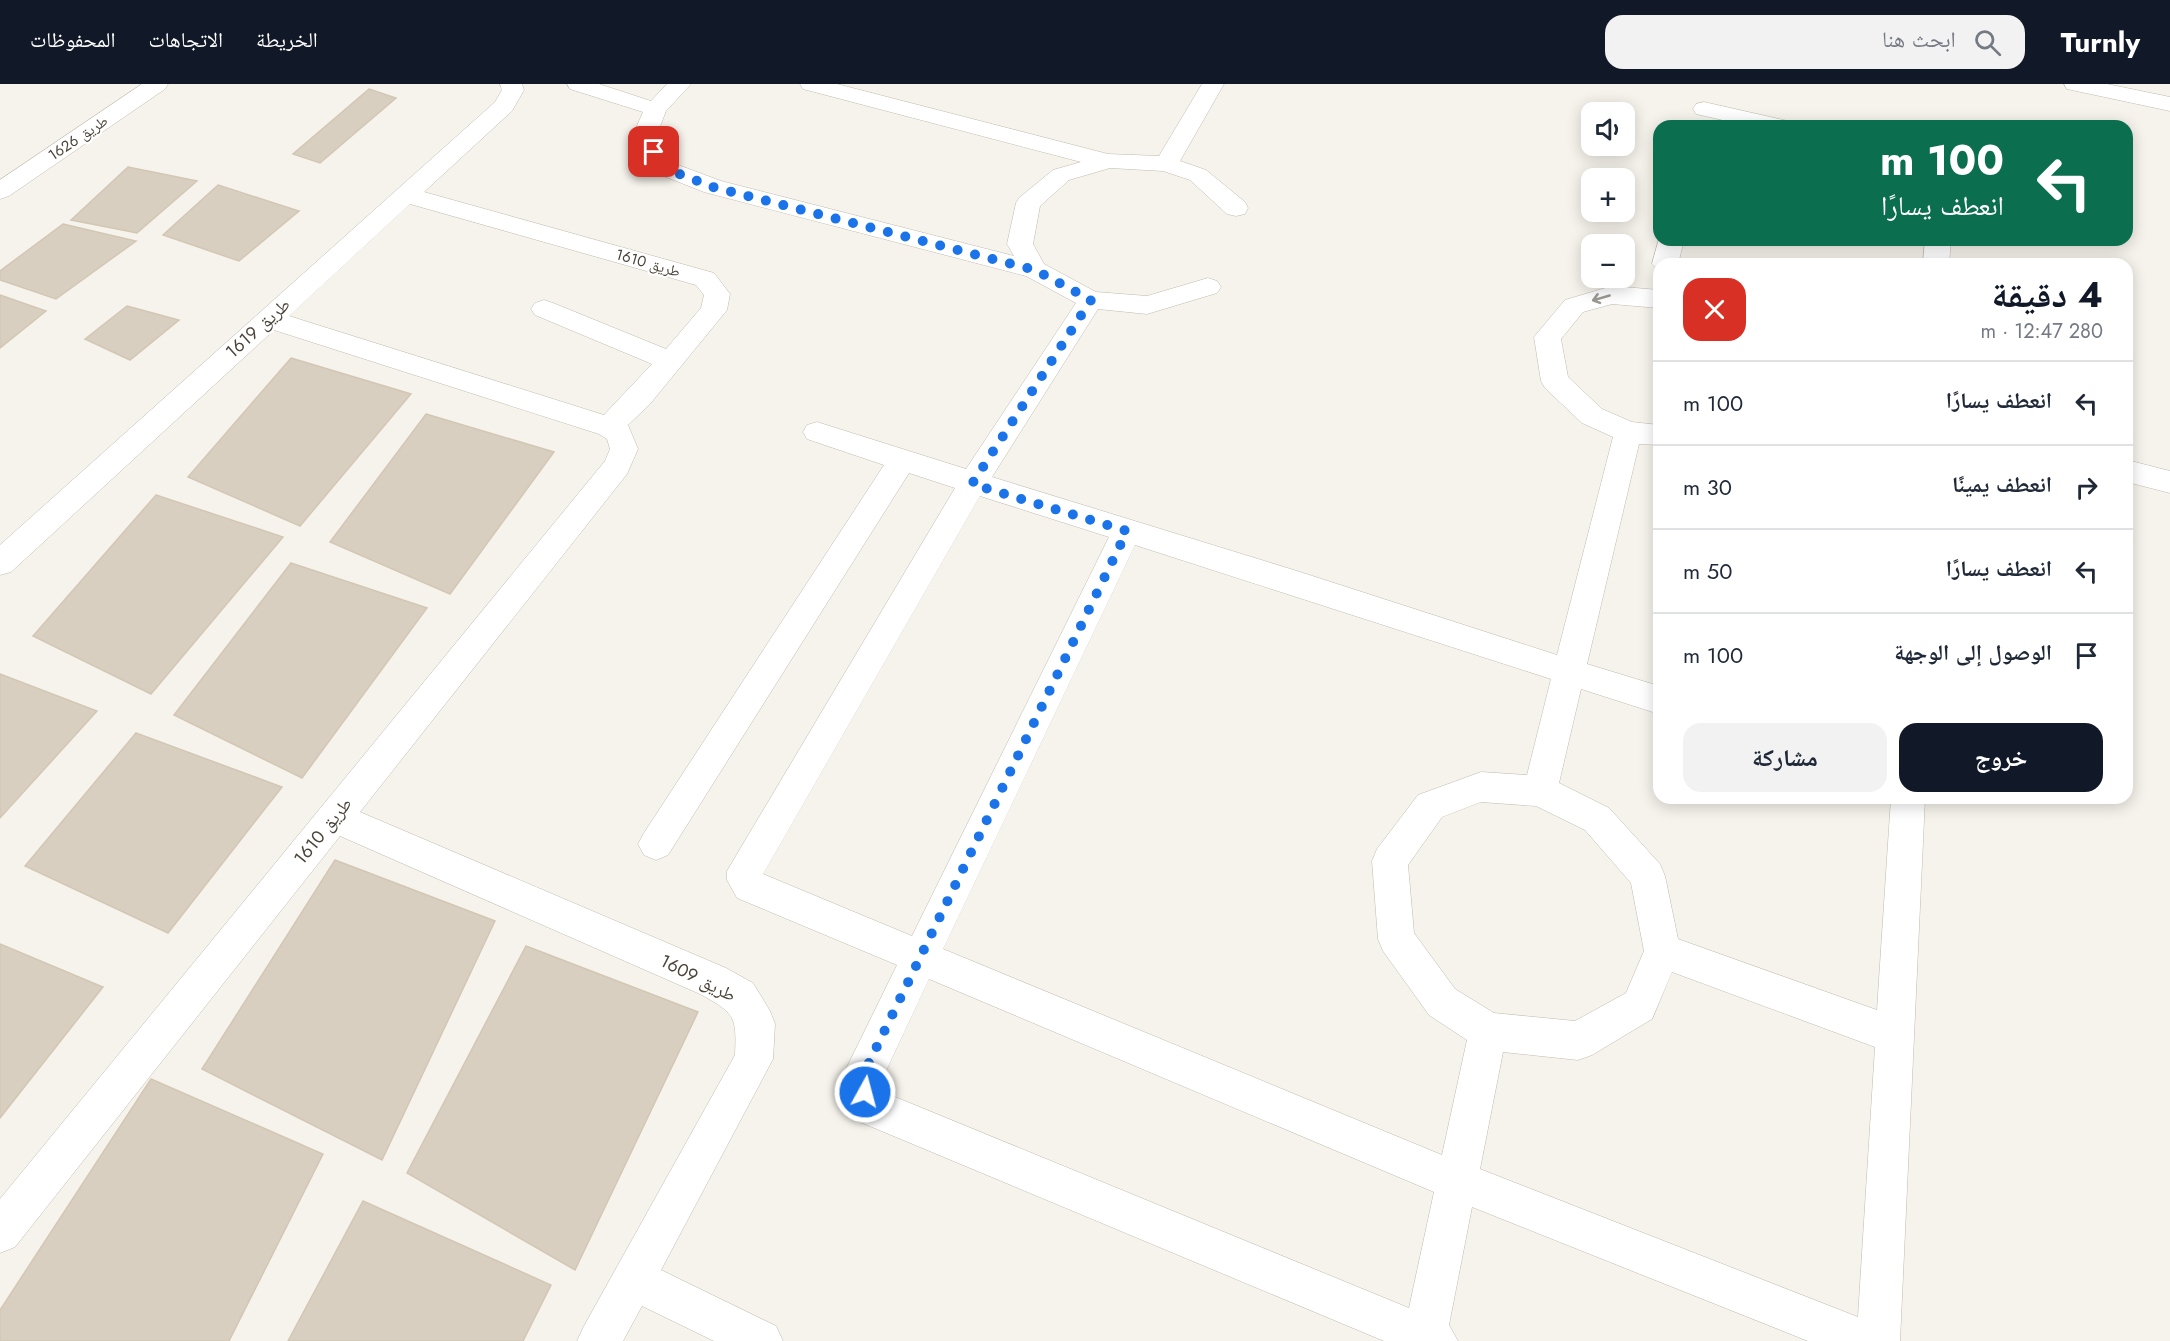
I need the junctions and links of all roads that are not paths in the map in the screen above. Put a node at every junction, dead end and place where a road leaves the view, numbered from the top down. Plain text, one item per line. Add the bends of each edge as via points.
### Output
1 (157, 84) edge
2 (578, 84) edge
3 (680, 84) edge
4 (811, 84) edge
5 (2075, 84) edge
6 (1210, 85) edge
7 (512, 87) edge
8 (2170, 104) edge
9 (656, 108) junction
10 (1704, 109) edge
11 (1753, 120) edge
12 (1109, 161) junction
13 (1166, 164) junction
14 (0, 191) edge
15 (405, 195) junction
16 (1236, 208) dead end
17 (1035, 270) junction
18 (1208, 286) dead end
19 (1653, 294) edge
20 (1091, 300) junction
21 (544, 309) dead end
22 (268, 319) junction
23 (670, 361) junction
24 (609, 427) junction
25 (817, 432) dead end
26 (1628, 432) junction
27 (1653, 434) edge
28 (902, 461) junction
29 (2133, 473) edge
30 (2170, 482) edge
31 (972, 484) junction
32 (1127, 531) junction
33 (0, 563) edge
34 (1569, 673) junction
35 (1653, 698) edge
36 (1540, 791) junction
37 (1908, 804) edge
38 (334, 817) junction
39 (657, 844) dead end
40 (1662, 951) junction
41 (921, 958) junction
42 (1488, 1031) junction
43 (1895, 1035) junction
44 (1457, 1181) junction
45 (0, 1232) edge
46 (633, 1279) junction
47 (1428, 1339) edge
48 (598, 1341) edge
49 (761, 1341) edge
50 (1863, 1341) edge
51 (1878, 1341) edge

1 - 14 street, طريق 1626
2 - 9 street
3 - 9 street
4 - 12 street
5 - 8 street
6 - 13 street
7 - 15 street, طريق 1619 via 504,106
9 - 17 street via 644,137 664,168 713,187
10 - 11 street
12 - 13 street
12 - 17 street via 1061,176 1028,203 1020,244
13 - 16 street via 1198,175
15 - 22 street, طريق 1619
15 - 23 street, طريق 1610 via 705,279 717,294 714,310
17 - 20 street
18 - 20 street via 1147,305
19 -> 26 street via 1612,295 1574,306 1547,338 1555,381 1592,416
20 - 31 street
21 - 23 street
22 - 24 street
22 - 33 street, طريق 1619
23 - 24 street, طريق 1610
24 - 38 street, طريق 1610 via 619,433 624,449 617,466
25 - 28 street
26 - 27 street
26 - 34 street
28 - 31 street
28 - 39 street
29 - 30 street
31 - 32 street
31 - 41 street via 745,871 750,886
32 - 34 street
32 - 41 street
34 - 35 street
34 - 36 street
36 - 40 street via 1597,819 1647,876
36 - 42 street via 1481,787 1430,806 1390,861 1396,939 1442,1002
37 - 43 street
38 - 45 street, طريق 1610
38 - 46 street, طريق 1609 via 740,996 756,1024 754,1059
40 - 42 street via 1639,1006 1578,1041
40 - 43 street
41 - 44 street
41 - 47 street via 865,1071 865,1092 874,1108
42 - 44 street
43 - 51 street
44 - 47 street
44 - 50 street
46 - 48 street, طريق 1609
46 - 49 street

